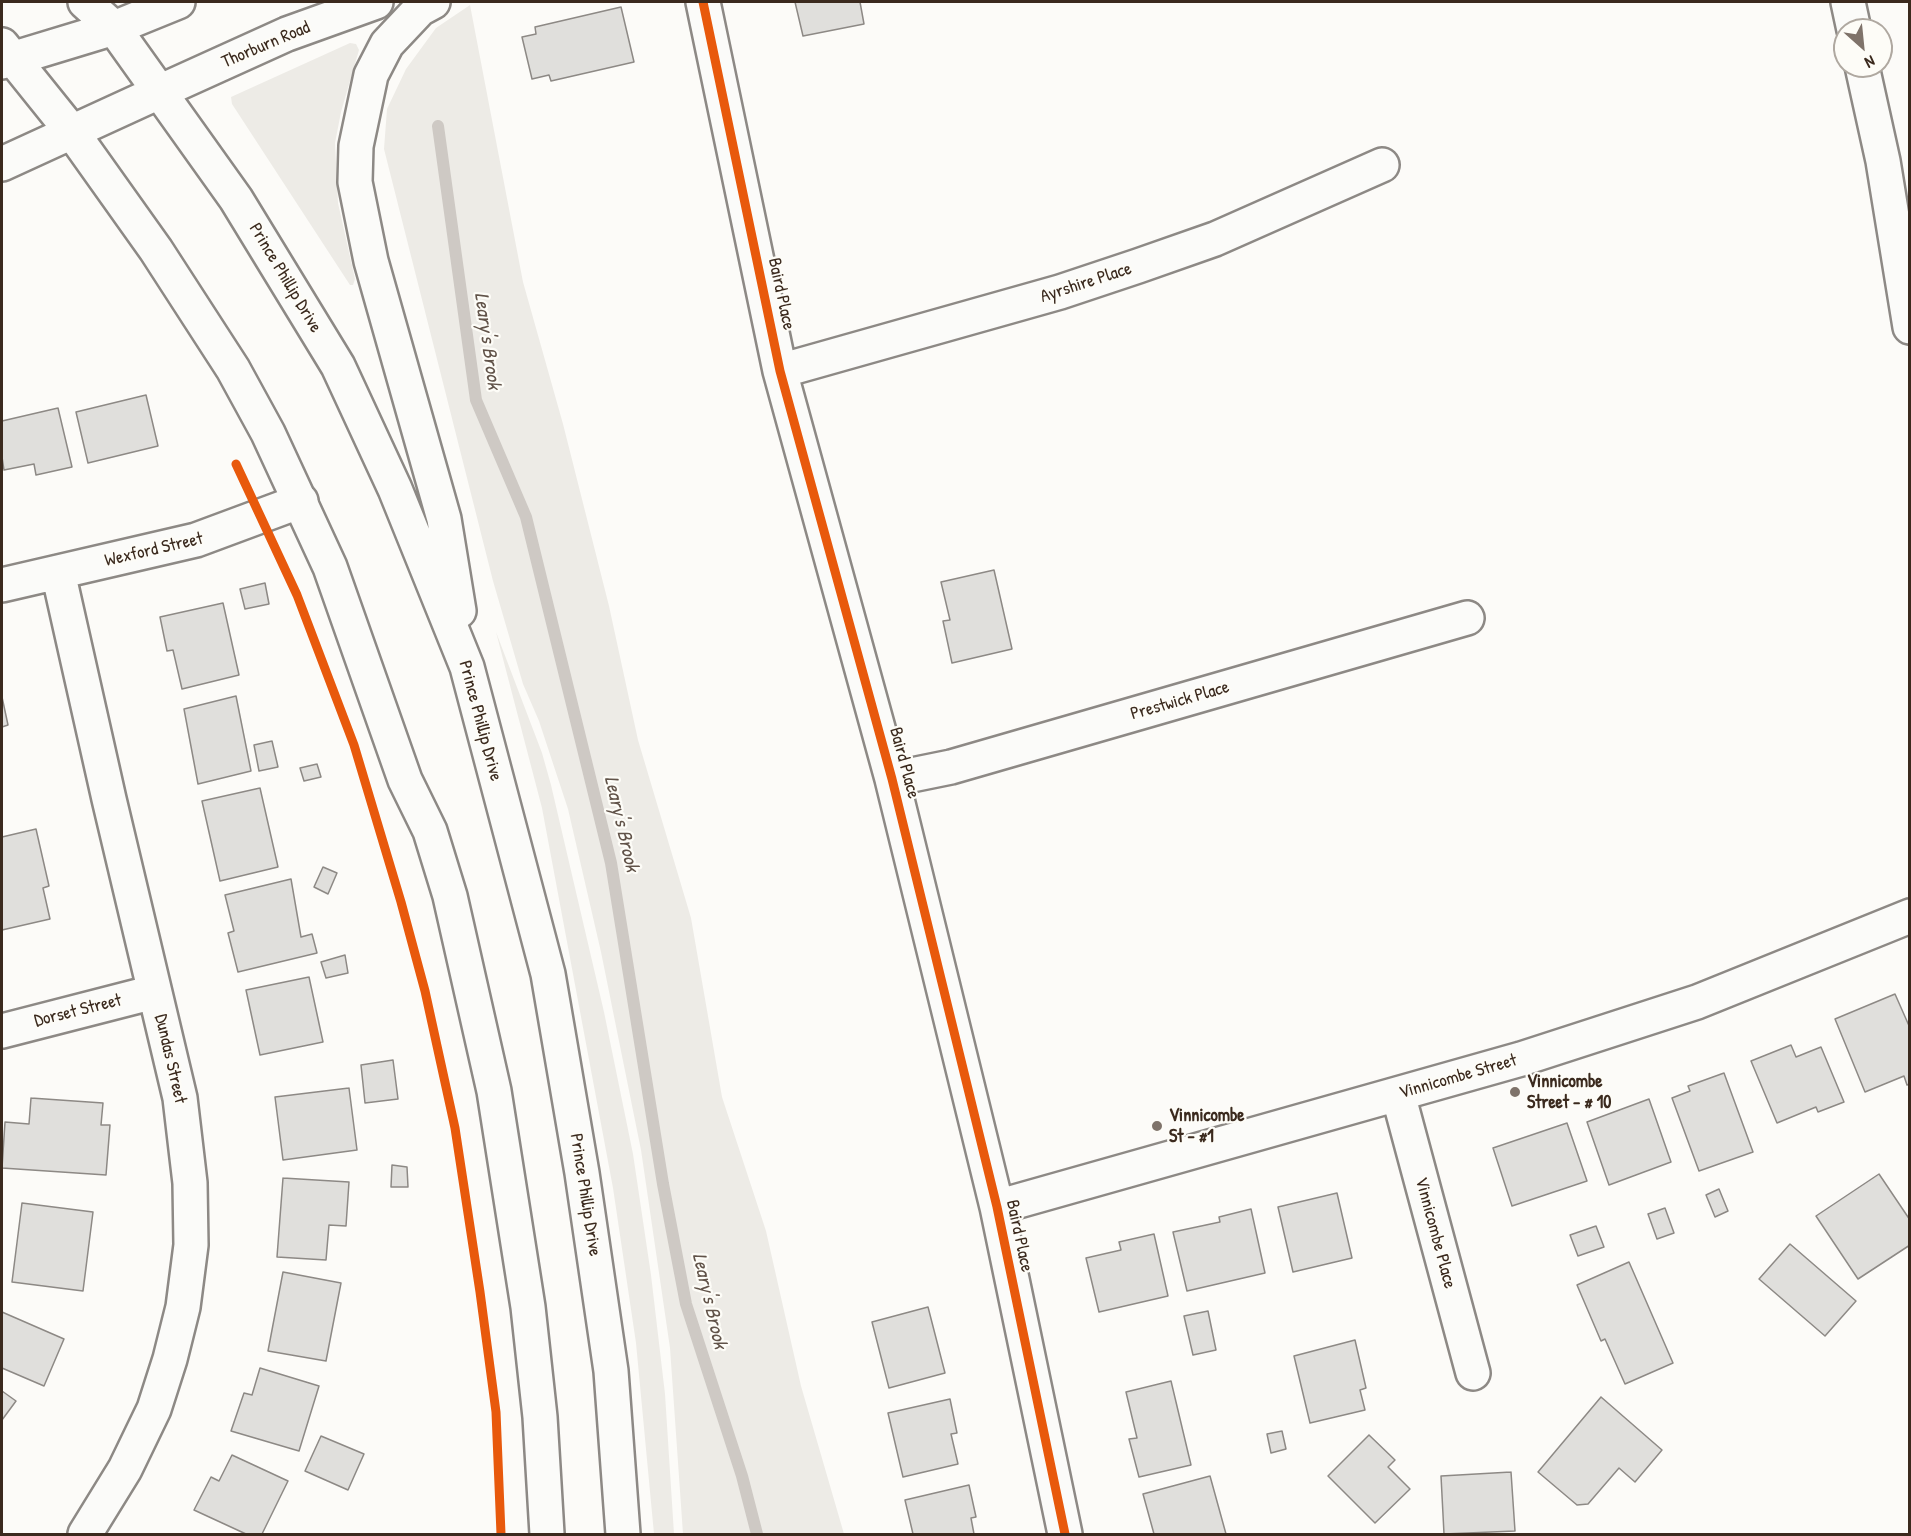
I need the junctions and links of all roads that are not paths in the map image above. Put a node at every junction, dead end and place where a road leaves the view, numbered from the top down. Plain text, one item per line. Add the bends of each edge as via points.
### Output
1 (86, 2) edge
2 (178, 2) edge
3 (376, 2) edge
4 (433, 2) edge
5 (704, 2) edge
6 (1848, 2) edge
7 (112, 15) edge
8 (1851, 18) edge
9 (5, 55) edge
10 (1865, 78) edge
11 (159, 92) junction
12 (72, 132) junction
13 (2, 164) edge
14 (1382, 165) dead end
15 (1910, 327) edge
16 (780, 371) junction
17 (301, 501) junction
18 (58, 572) junction
19 (2, 585) edge
20 (1467, 618) dead end
21 (467, 667) junction
22 (892, 779) junction
23 (1910, 916) edge
24 (154, 993) junction
25 (2, 1031) edge
26 (1398, 1094) junction
27 (997, 1208) junction
28 (1473, 1373) dead end
29 (85, 1534) edge
30 (548, 1534) edge
31 (623, 1534) edge
32 (1065, 1534) edge

1 - 7 street, Prince Phillip Drive
2 - 7 street
3 - 11 street, Thorburn Road via 287,34
4 - 21 street via 420,9 387,44 371,75 356,146 355,182 371,261 444,519
5 - 16 street, Baird Place
6 - 8 street
7 - 9 street
7 - 11 street, Prince Phillip Drive
9 - 12 street
10 - 15 street via 1883,161
11 - 12 street, Thorburn Road
11 - 21 street, Prince Phillip Drive via 236,199 338,366 395,489
12 - 13 street, Thorburn Road
12 - 17 street via 228,359
14 - 16 street, Ayrshire Place via 1226,234 1138,266
16 - 22 street, Baird Place
17 - 18 street, Wexford Street via 218,534
17 - 30 street via 353,628 405,780 430,831 467,970 494,1091 528,1307
18 - 19 street, Wexford Street
18 - 24 street, Dundas Street
20 - 22 street, Prestwick Place via 951,767
21 - 31 street, Prince Phillip Drive via 548,974 611,1371
22 - 27 street, Baird Place
23 - 26 street, Vinnicombe Street via 1697,1002
24 - 25 street, Dorset Street
24 - 29 street, Dundas Street via 180,1098 190,1183 191,1245 185,1297 153,1409 125,1469
26 - 27 street, Vinnicombe Street
26 - 28 street, Vinnicombe Place
27 - 32 street, Baird Place

